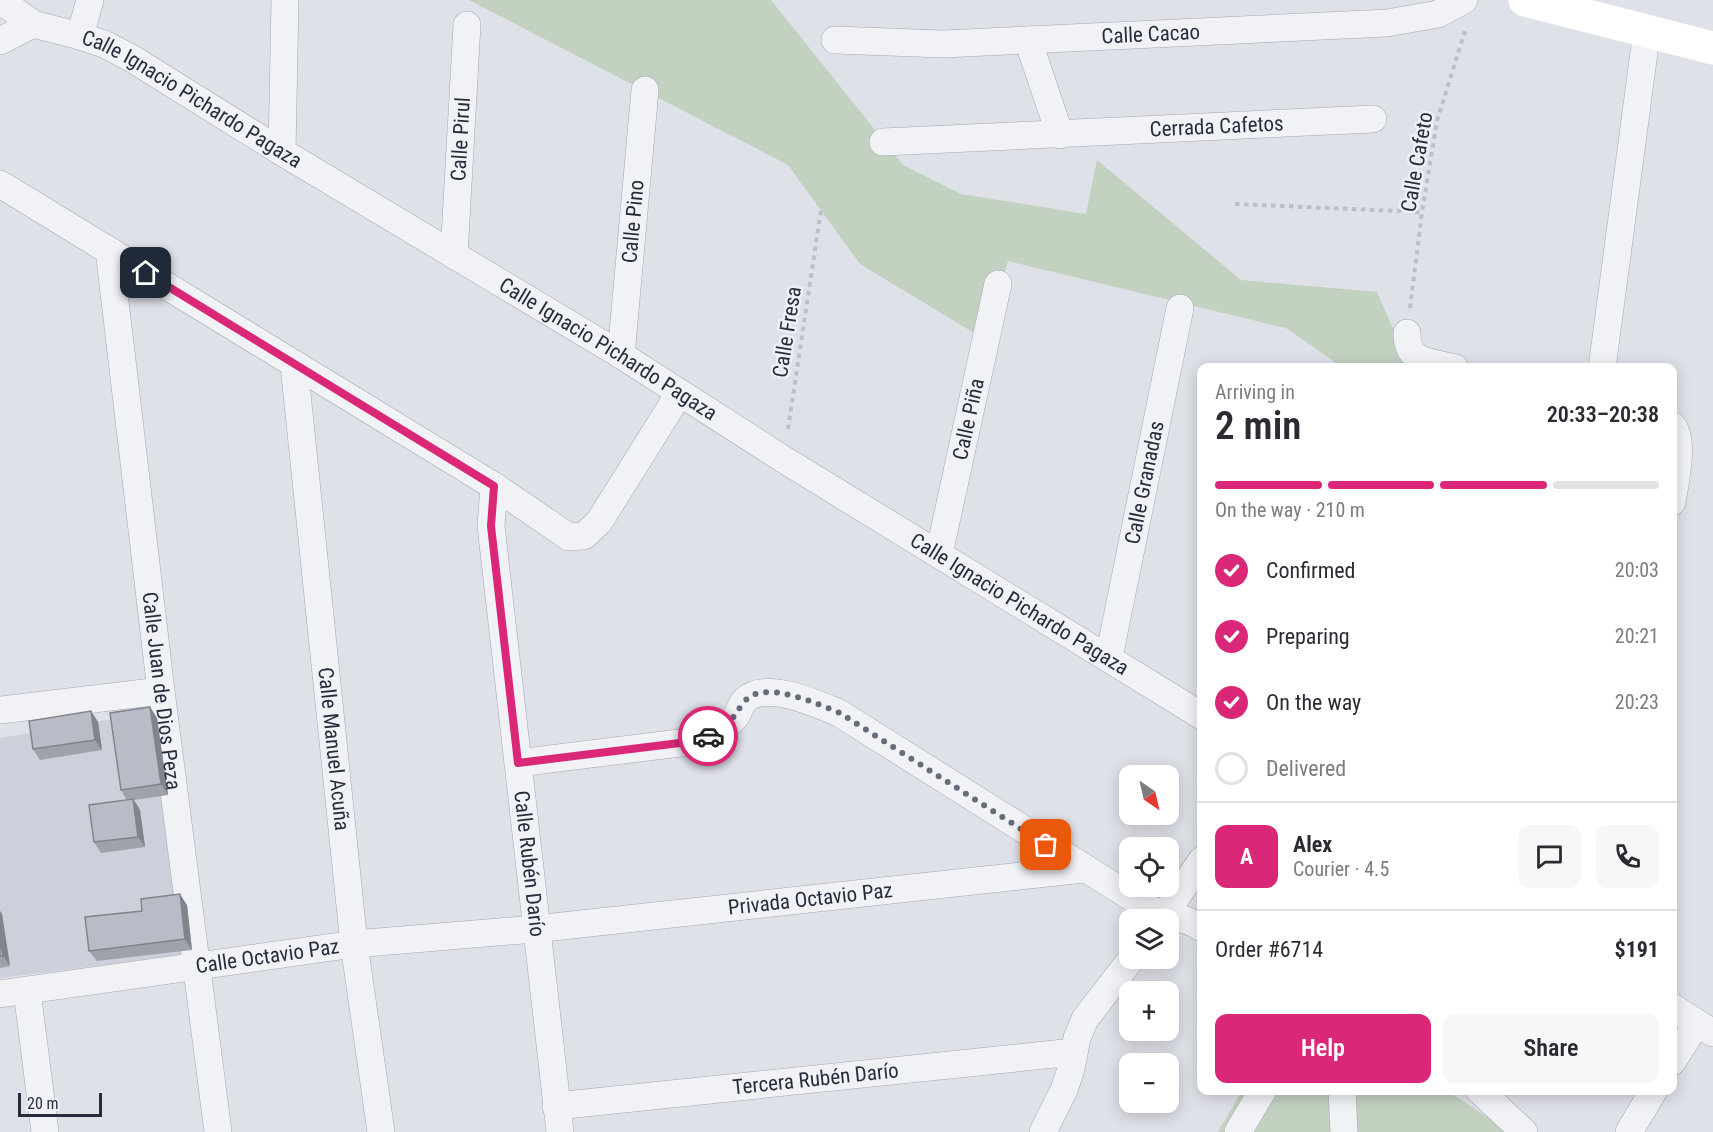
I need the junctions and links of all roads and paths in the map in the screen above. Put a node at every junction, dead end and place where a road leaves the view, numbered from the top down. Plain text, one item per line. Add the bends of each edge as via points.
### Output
1 (0, 0) edge
2 (90, 0) edge
3 (285, 0) edge
4 (1525, 0) edge
5 (1466, 11) edge
6 (33, 24) junction
7 (467, 25) dead end
8 (1647, 30) junction
9 (80, 36) junction
10 (835, 40) dead end
11 (1028, 40) junction
12 (0, 41) edge
13 (1713, 48) edge
14 (645, 90) dead end
15 (1373, 119) dead end
16 (1060, 135) junction
17 (883, 142) dead end
18 (282, 152) junction
19 (0, 184) edge
20 (1235, 204) dead end
21 (821, 210) dead end
22 (1422, 212) junction
23 (109, 250) junction
24 (454, 255) junction
25 (998, 284) dead end
26 (1180, 308) dead end
27 (1407, 333) joint
28 (621, 355) junction
29 (1437, 363) edge
30 (1603, 363) edge
31 (294, 365) junction
32 (679, 394) junction
33 (1677, 443) edge
34 (783, 459) junction
35 (1677, 460) edge
36 (494, 486) junction
37 (939, 554) junction
38 (1108, 657) junction
39 (160, 691) junction
40 (0, 710) edge
41 (1197, 713) edge
42 (518, 763) junction
43 (1197, 867) edge
44 (1084, 869) junction
45 (1150, 909) edge
46 (1168, 909) edge
47 (1179, 918) edge
48 (1197, 925) edge
49 (535, 928) junction
50 (354, 944) junction
51 (196, 967) junction
52 (1124, 969) edge
53 (27, 991) junction
54 (0, 994) edge
55 (1677, 1010) edge
56 (1705, 1028) edge
57 (1074, 1052) junction
58 (1677, 1057) edge
59 (1260, 1095) edge
60 (1342, 1095) edge
61 (1484, 1095) edge
62 (1651, 1095) edge
63 (558, 1119) edge
64 (45, 1132) edge
65 (218, 1132) edge
66 (381, 1132) edge
67 (1042, 1132) edge
68 (1238, 1132) edge
69 (1344, 1132) edge
70 (1524, 1132) edge
71 (1629, 1132) edge

1 - 6 street
2 - 9 street
3 - 18 street
4 - 8 main road
5 - 11 street, Calle Cacao via 1387,23
5 - 22 path, Calle Cafeto via 1437,121
6 - 9 street, Calle Ignacio Pichardo Pagaza
6 - 12 street
7 - 24 street, Calle Pirul
8 - 13 main road
8 - 30 street
9 - 18 street, Calle Ignacio Pichardo Pagaza via 131,58
10 - 11 street, Calle Cacao via 943,44
11 - 16 street
14 - 28 street, Calle Pino
15 - 16 street, Cerrada Cafetos
16 - 17 street, Cerrada Cafetos
18 - 24 street, Calle Ignacio Pichardo Pagaza
19 - 23 street
20 - 22 path
21 - 34 path, Calle Fresa
22 - 27 path, Calle Cafeto
23 - 31 street
23 - 39 street, Calle Juan de Dios Peza
24 - 28 street, Calle Ignacio Pichardo Pagaza
25 - 37 street, Calle Piña
26 - 38 street, Calle Granadas
27 - 29 street via 1412,354
28 - 32 street, Calle Ignacio Pichardo Pagaza
31 - 36 street
31 - 50 street, Calle Manuel Acuña
32 - 34 street, Calle Ignacio Pichardo Pagaza
32 - 36 street via 599,522 584,536 569,537
33 - 35 street
34 - 37 street, Calle Ignacio Pichardo Pagaza
36 - 42 street, Calle Rubén Darío via 491,526
37 - 38 street, Calle Ignacio Pichardo Pagaza
38 - 41 street, Calle Ignacio Pichardo Pagaza
39 - 40 street
39 - 51 street, Calle Juan de Dios Peza
42 - 44 street via 696,741 725,727 747,698 782,693 840,713
42 - 49 street, Calle Rubén Darío
43 - 46 street
44 - 45 street
44 - 49 street, Privada Octavio Paz
47 - 48 street
49 - 50 street, Calle Octavio Paz
49 - 63 street, Calle Rubén Darío
50 - 51 street, Calle Octavio Paz
50 - 66 street, Calle Manuel Acuña
51 - 53 street, Calle Octavio Paz
51 - 65 street, Calle Juan de Dios Peza
52 - 57 street via 1085,1019
53 - 54 street, Calle Octavio Paz
53 - 64 street
55 - 56 street
56 - 58 street
57 - 63 street, Tercera Rubén Darío
57 - 67 street via 1064,1090
59 - 68 street
60 - 69 street
61 - 70 street
62 - 71 street

